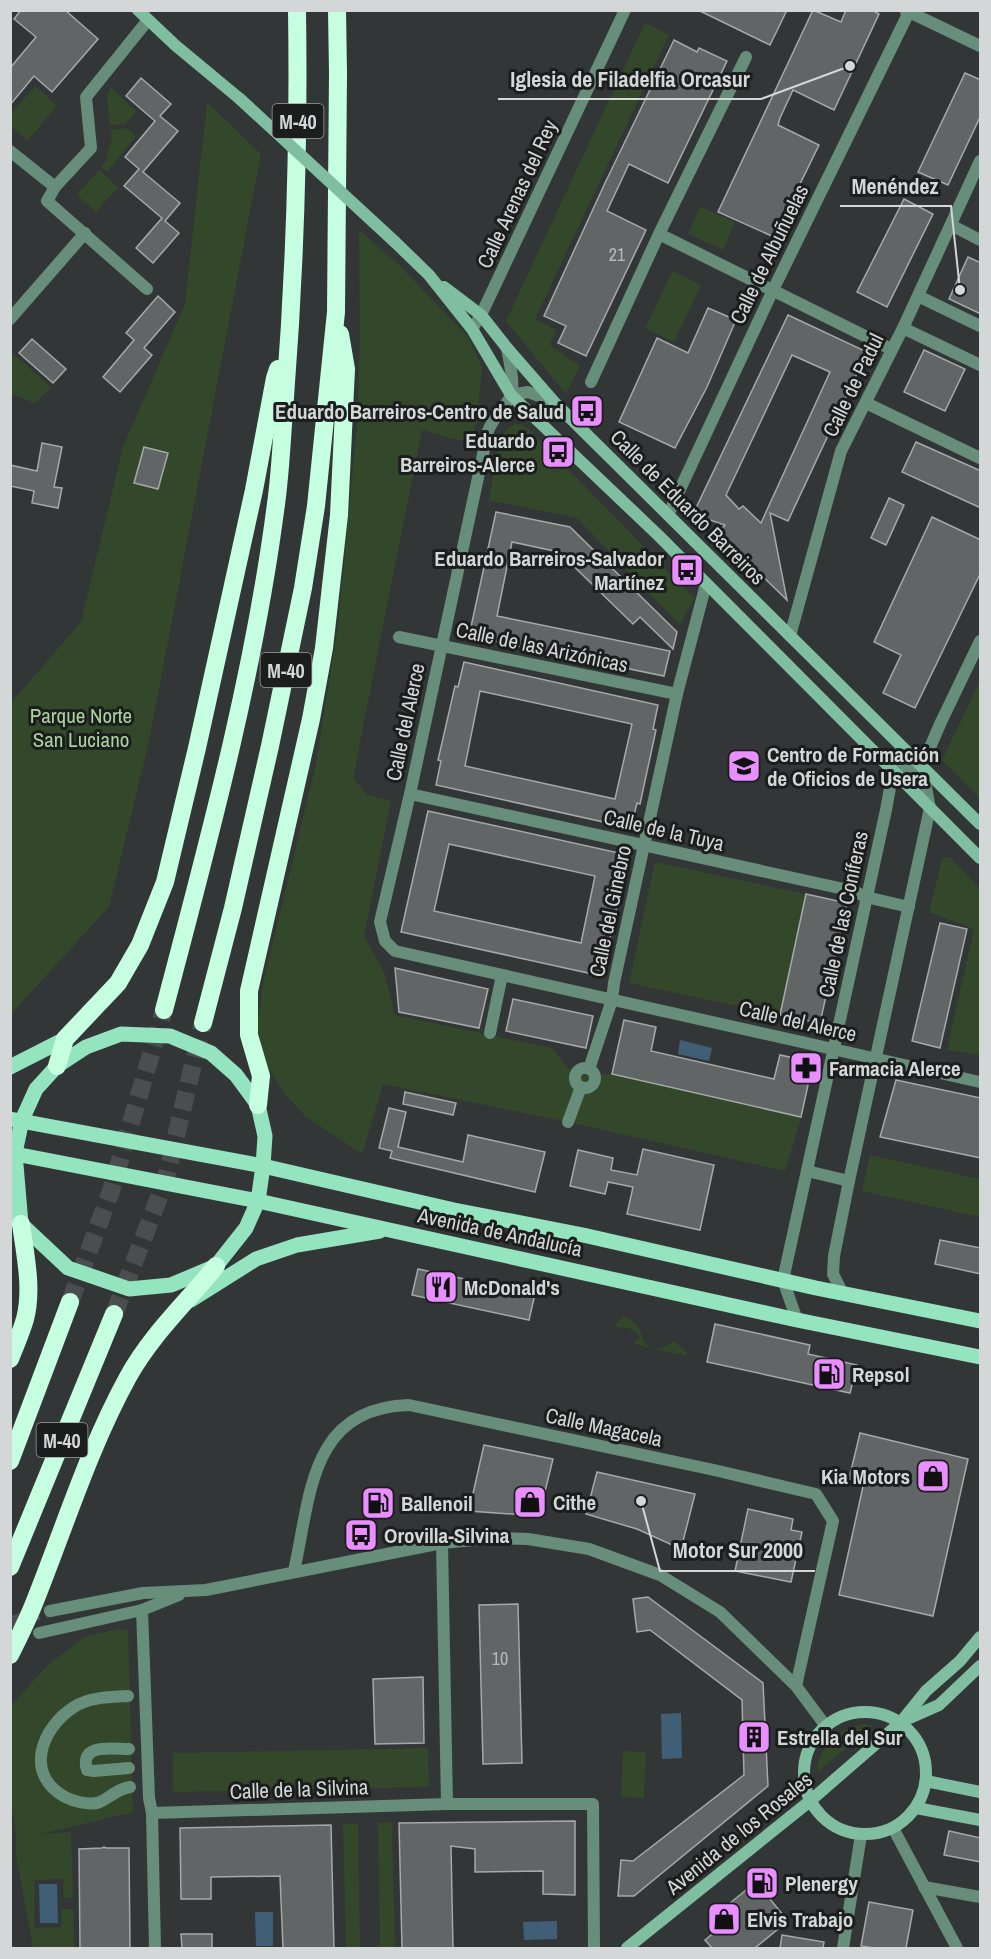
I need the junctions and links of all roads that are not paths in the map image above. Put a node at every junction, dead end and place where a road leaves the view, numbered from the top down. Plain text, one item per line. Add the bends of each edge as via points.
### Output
1 (138, 10) edge
2 (297, 10) edge
3 (337, 10) edge
4 (626, 10) edge
5 (907, 11) edge
6 (148, 20) junction
7 (981, 46) edge
8 (746, 57) dead end
9 (10, 151) edge
10 (981, 161) edge
11 (55, 187) junction
12 (951, 225) junction
13 (85, 233) junction
14 (658, 234) junction
15 (981, 240) edge
16 (429, 275) junction
17 (147, 289) dead end
18 (773, 290) junction
19 (918, 296) junction
20 (336, 312) junction
21 (481, 315) junction
22 (10, 319) edge
23 (981, 326) edge
24 (472, 328) junction
25 (903, 328) junction
26 (290, 339) junction
27 (507, 348) junction
28 (891, 349) junction
29 (981, 365) edge
30 (591, 382) dead end
31 (511, 395) junction
32 (554, 402) junction
33 (866, 403) junction
34 (981, 458) edge
35 (668, 515) junction
36 (705, 584) junction
37 (790, 636) junction
38 (399, 637) dead end
39 (981, 641) edge
40 (441, 646) junction
41 (677, 694) junction
42 (922, 766) junction
43 (893, 771) junction
44 (410, 794) junction
45 (930, 808) junction
46 (981, 824) edge
47 (644, 846) junction
48 (981, 858) edge
49 (866, 897) junction
50 (909, 907) junction
51 (502, 975) junction
52 (612, 1000) junction
53 (164, 1010) tunnel mouth
54 (203, 1023) tunnel mouth
55 (490, 1033) dead end
56 (65, 1039) junction
57 (834, 1050) junction
58 (876, 1059) junction
59 (57, 1066) junction
60 (10, 1067) edge
61 (981, 1082) edge
62 (258, 1105) junction
63 (16, 1120) edge
64 (568, 1122) dead end
65 (13, 1153) edge
66 (264, 1166) junction
67 (807, 1171) junction
68 (849, 1181) junction
69 (258, 1201) junction
70 (16, 1218) edge
71 (389, 1229) junction
72 (216, 1266) junction
73 (783, 1280) junction
74 (843, 1294) junction
75 (70, 1302) tunnel mouth
76 (184, 1305) junction
77 (114, 1314) tunnel mouth
78 (797, 1320) junction
79 (981, 1321) edge
80 (981, 1357) edge
81 (10, 1359) edge
82 (10, 1461) edge
83 (442, 1543) junction
84 (10, 1567) edge
85 (294, 1571) junction
86 (186, 1592) junction
87 (142, 1610) junction
88 (50, 1611) tunnel mouth
89 (39, 1633) dead end
90 (981, 1637) edge
91 (10, 1655) edge
92 (981, 1666) edge
93 (796, 1686) junction
94 (128, 1696) dead end
95 (901, 1722) junction
96 (825, 1725) junction
97 (129, 1749) dead end
98 (129, 1768) dead end
99 (926, 1781) junction
100 (130, 1787) dead end
101 (981, 1792) edge
102 (810, 1801) junction
103 (447, 1804) junction
104 (916, 1808) junction
105 (152, 1813) junction
106 (981, 1820) edge
107 (893, 1828) junction
108 (861, 1835) junction
109 (924, 1887) junction
110 (981, 1897) edge
111 (155, 1948) edge
112 (594, 1948) edge
113 (627, 1948) edge
114 (843, 1948) edge
115 (957, 1948) edge

1 - 6 street, Calle de Eduardo Barreiros
2 - 26 highway, M-40 via 298,107
3 - 20 highway, M-40
4 - 21 street, Calle Arenas del Rey
5 - 7 street
5 - 18 street, Calle de Albuñuelas
6 - 11 street via 86,97 91,148
6 - 16 street, Calle de Eduardo Barreiros, bridge via 240,99
8 - 14 street
9 - 11 street
10 - 12 street, Calle de Padul
11 - 13 street via 47,201
12 - 15 street
12 - 19 street, Calle de Padul
13 - 17 street
13 - 22 street
14 - 18 street
14 - 30 street
16 - 21 street, Calle de Eduardo Barreiros
16 - 24 street, Calle de Eduardo Barreiros
18 - 28 street
18 - 35 street, Calle de Albuñuelas
19 - 23 street
19 - 25 street, Calle de Padul
20 - 54 highway, M-40 via 316,506 303,588 233,908
20 - 62 highway via 346,369 339,515 324,648 311,719 249,990 249,1035 261,1076
21 - 24 street, Calle Arenas del Rey
21 - 27 street, Calle de Eduardo Barreiros
24 - 31 street, Calle de Eduardo Barreiros
25 - 28 street, Calle de Padul
25 - 29 street
26 - 53 highway, M-40 via 276,502 254,638 226,772
26 - 56 highway via 275,378 254,490 165,882 140,945 118,983
27 - 31 street
27 - 32 street, Calle de Eduardo Barreiros
28 - 33 street, Calle de Padul
31 - 32 street via 528,392
31 - 36 street, Calle de Eduardo Barreiros
31 - 40 street, Calle del Alerce via 488,431
32 - 35 street, Calle de Eduardo Barreiros
33 - 34 street
33 - 37 street, Calle de Padul via 841,451
35 - 37 street, Calle de Eduardo Barreiros
36 - 41 street, Calle del Ginebro
36 - 43 street, Calle de Eduardo Barreiros
37 - 42 street, Calle de Eduardo Barreiros
38 - 40 street, Calle de las Arizónicas
39 - 42 street
40 - 41 street, Calle de las Arizónicas
40 - 44 street, Calle del Alerce
41 - 47 street, Calle del Ginebro
42 - 43 street
42 - 45 street
42 - 46 street, Calle de Eduardo Barreiros
43 - 45 street, Calle de Eduardo Barreiros
43 - 49 street, Calle de las Coníferas
44 - 47 street, Calle de la Tuya
44 - 51 street, Calle del Alerce via 380,922 385,941 395,951
45 - 48 street, Calle de Eduardo Barreiros
45 - 50 street
47 - 49 street, Calle de la Tuya
47 - 52 street, Calle del Ginebro
49 - 50 street, Calle de la Tuya
49 - 57 street, Calle de las Coníferas
50 - 58 street
51 - 52 street, Calle del Alerce
51 - 55 street
52 - 57 street, Calle del Alerce
52 - 64 street, Calle del Ginebro via 589,1069 594,1073 594,1082 590,1087 581,1087
56 - 59 highway
56 - 60 main road
57 - 58 street, Calle del Alerce
57 - 67 street, Calle de las Coníferas
58 - 61 street, Calle del Alerce
58 - 68 street
59 - 62 main road via 86,1047 121,1034 170,1036 211,1053 236,1075
59 - 63 main road
62 - 66 main road via 265,1136
63 - 65 main road
63 - 66 main road, Avenida de Andalucía
65 - 69 main road, Avenida de Andalucía
65 - 70 main road
66 - 69 main road
66 - 73 main road, Avenida de Andalucía
67 - 68 street
67 - 73 street, Calle de las Coníferas
68 - 74 street via 832,1267
69 - 71 main road, Avenida de Andalucía
69 - 72 main road via 246,1228
70 - 72 main road via 68,1268 129,1289 171,1285
70 - 81 highway via 28,1290 25,1317
71 - 76 main road via 297,1245 256,1259
71 - 78 main road, Avenida de Andalucía
72 - 76 highway
73 - 74 main road, Avenida de Andalucía
73 - 78 street
74 - 79 main road, Avenida de Andalucía
75 - 82 highway, M-40
76 - 91 highway via 160,1328 128,1377 93,1450 34,1604
77 - 84 highway, M-40
78 - 80 main road, Avenida de Andalucía
83 - 85 street
83 - 93 street via 528,1539 589,1549 660,1575 720,1611
83 - 103 street
85 - 86 street
85 - 93 street, Calle Magacela via 315,1474 324,1452 333,1438 357,1418 390,1405 409,1405 714,1470 816,1494 833,1521
86 - 87 street
86 - 88 street via 143,1593
87 - 89 street
87 - 105 street
90 - 95 street, Avenida de los Rosales via 926,1691
92 - 95 street, Avenida de los Rosales via 939,1705
93 - 96 street
94 - 100 street via 74,1707 49,1733 40,1765 49,1785 70,1800 97,1803
95 - 96 street via 883,1713 863,1711 843,1715
95 - 99 street via 922,1748
95 - 102 street, Avenida de los Rosales
96 - 102 street via 812,1741 805,1760 804,1781
97 - 98 street via 92,1749 85,1763 87,1770 94,1772
99 - 101 street
99 - 104 street
102 - 108 street via 823,1818 841,1830
102 - 113 street, Avenida de los Rosales
103 - 105 street, Calle de la Silvina
103 - 112 street, Calle de la Silvina via 593,1804
104 - 106 street
104 - 107 street
105 - 111 street
107 - 108 street
107 - 109 street
108 - 114 street
109 - 110 street
109 - 115 street

